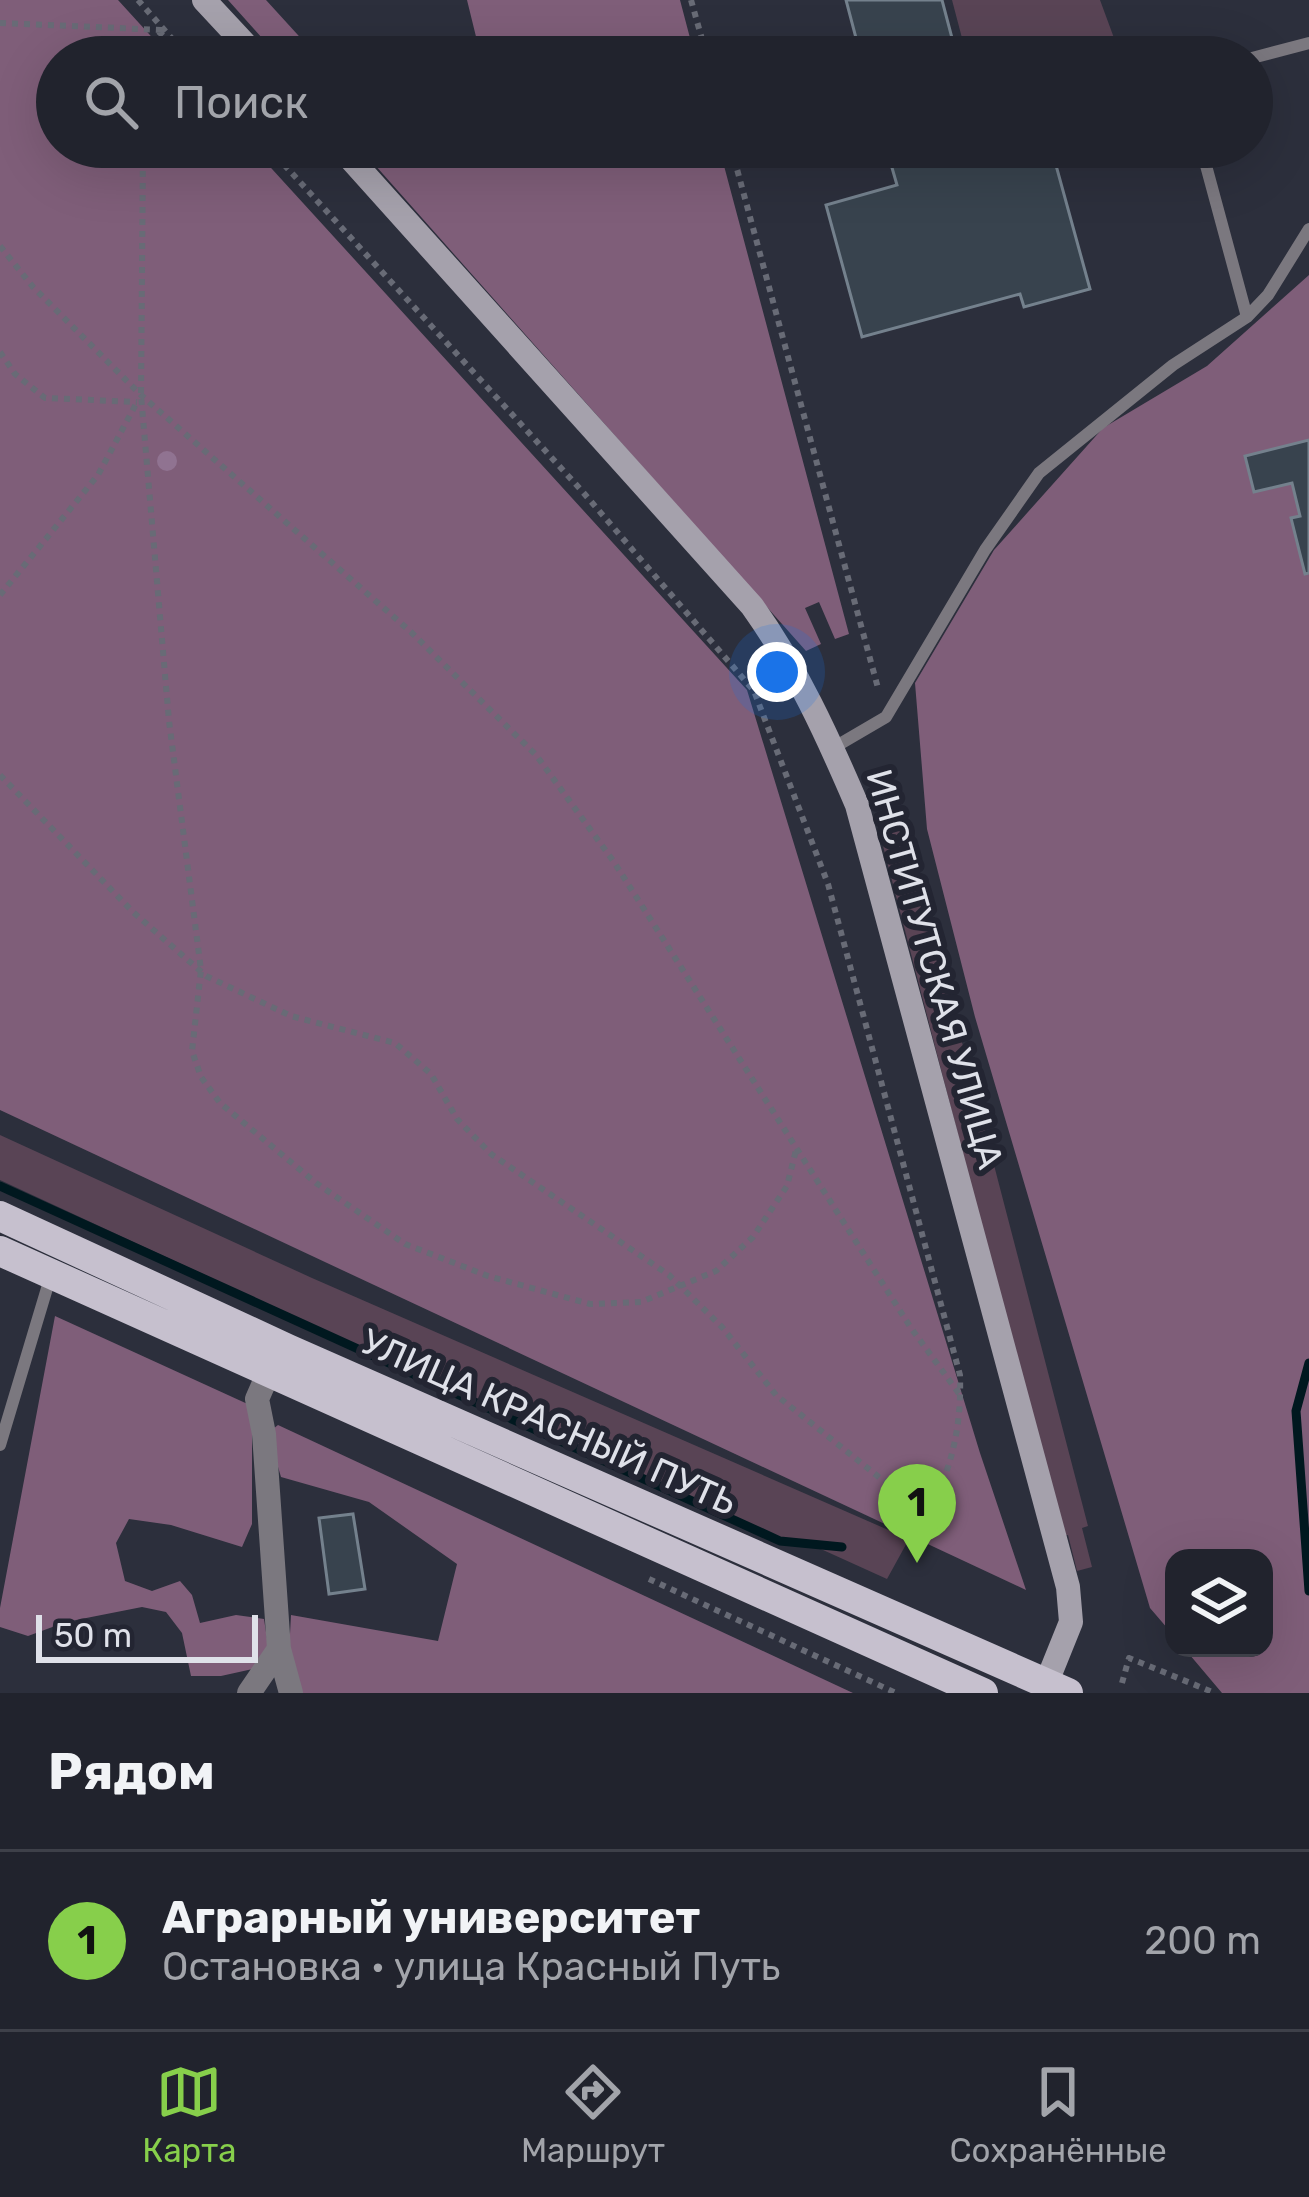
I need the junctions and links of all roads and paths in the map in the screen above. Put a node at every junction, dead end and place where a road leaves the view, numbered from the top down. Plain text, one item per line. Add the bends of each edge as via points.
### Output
1 (138, 0) edge
2 (204, 0) edge
3 (692, 0) edge
4 (0, 23) edge
5 (164, 30) junction
6 (158, 36) edge
7 (169, 36) edge
8 (237, 36) edge
9 (701, 36) edge
10 (1309, 43) edge
11 (1273, 52) edge
12 (143, 168) edge
13 (287, 168) edge
14 (359, 168) edge
15 (737, 168) edge
16 (1208, 168) edge
17 (1309, 229) edge
18 (0, 246) edge
19 (1247, 317) junction
20 (0, 352) edge
21 (141, 394) junction
22 (136, 404) junction
23 (0, 595) edge
24 (886, 717) junction
25 (832, 748) junction
26 (0, 775) edge
27 (201, 970) junction
28 (796, 1150) junction
29 (0, 1216) edge
30 (0, 1251) edge
31 (51, 1275) junction
32 (682, 1288) junction
33 (268, 1374) junction
34 (961, 1395) junction
35 (0, 1444) edge
36 (932, 1509) junction
37 (914, 1535) dead end
38 (279, 1649) junction
39 (1122, 1683) dead end
40 (1052, 1690) edge
41 (249, 1693) edge
42 (291, 1693) edge
43 (983, 1693) edge
44 (1215, 1693) edge

1 - 5 path
2 - 8 street
3 - 9 path
4 - 5 path
5 - 6 path
5 - 7 path
10 - 11 lane
12 - 21 path
13 - 34 path via 754,691 828,884
14 - 25 street, ИНСТИТУТСКАЯ УЛИЦА via 752,606 789,658
15 - 24 path
16 - 19 lane
17 - 19 lane
18 - 21 path
19 - 24 lane via 1173,364 1039,473
20 - 22 path via 45,398
21 - 22 path
21 - 27 path via 169,721
21 - 28 path via 412,632 536,755 614,862
22 - 23 path via 98,475
24 - 25 lane
25 - 40 street, ИНСТИТУТСКАЯ УЛИЦА via 857,805 1068,1587 1071,1622
26 - 27 path
27 - 32 path via 291,1016 395,1043 431,1074 457,1119 491,1154
27 - 32 path via 191,1051 220,1103 405,1244 590,1304 641,1302
28 - 32 path via 787,1186 753,1237 716,1271
28 - 34 path
29 - 40 main road, УЛИЦА КРАСНЫЙ ПУТЬ
30 - 31 main road, УЛИЦА КРАСНЫЙ ПУТЬ
31 - 33 main road, УЛИЦА КРАСНЫЙ ПУТЬ
31 - 35 lane
32 - 36 path via 776,1395
33 - 38 street via 257,1399
33 - 43 main road, УЛИЦА КРАСНЫЙ ПУТЬ
34 - 36 path via 960,1426
36 - 37 path
38 - 41 street
38 - 42 street
39 - 44 path via 1129,1658

